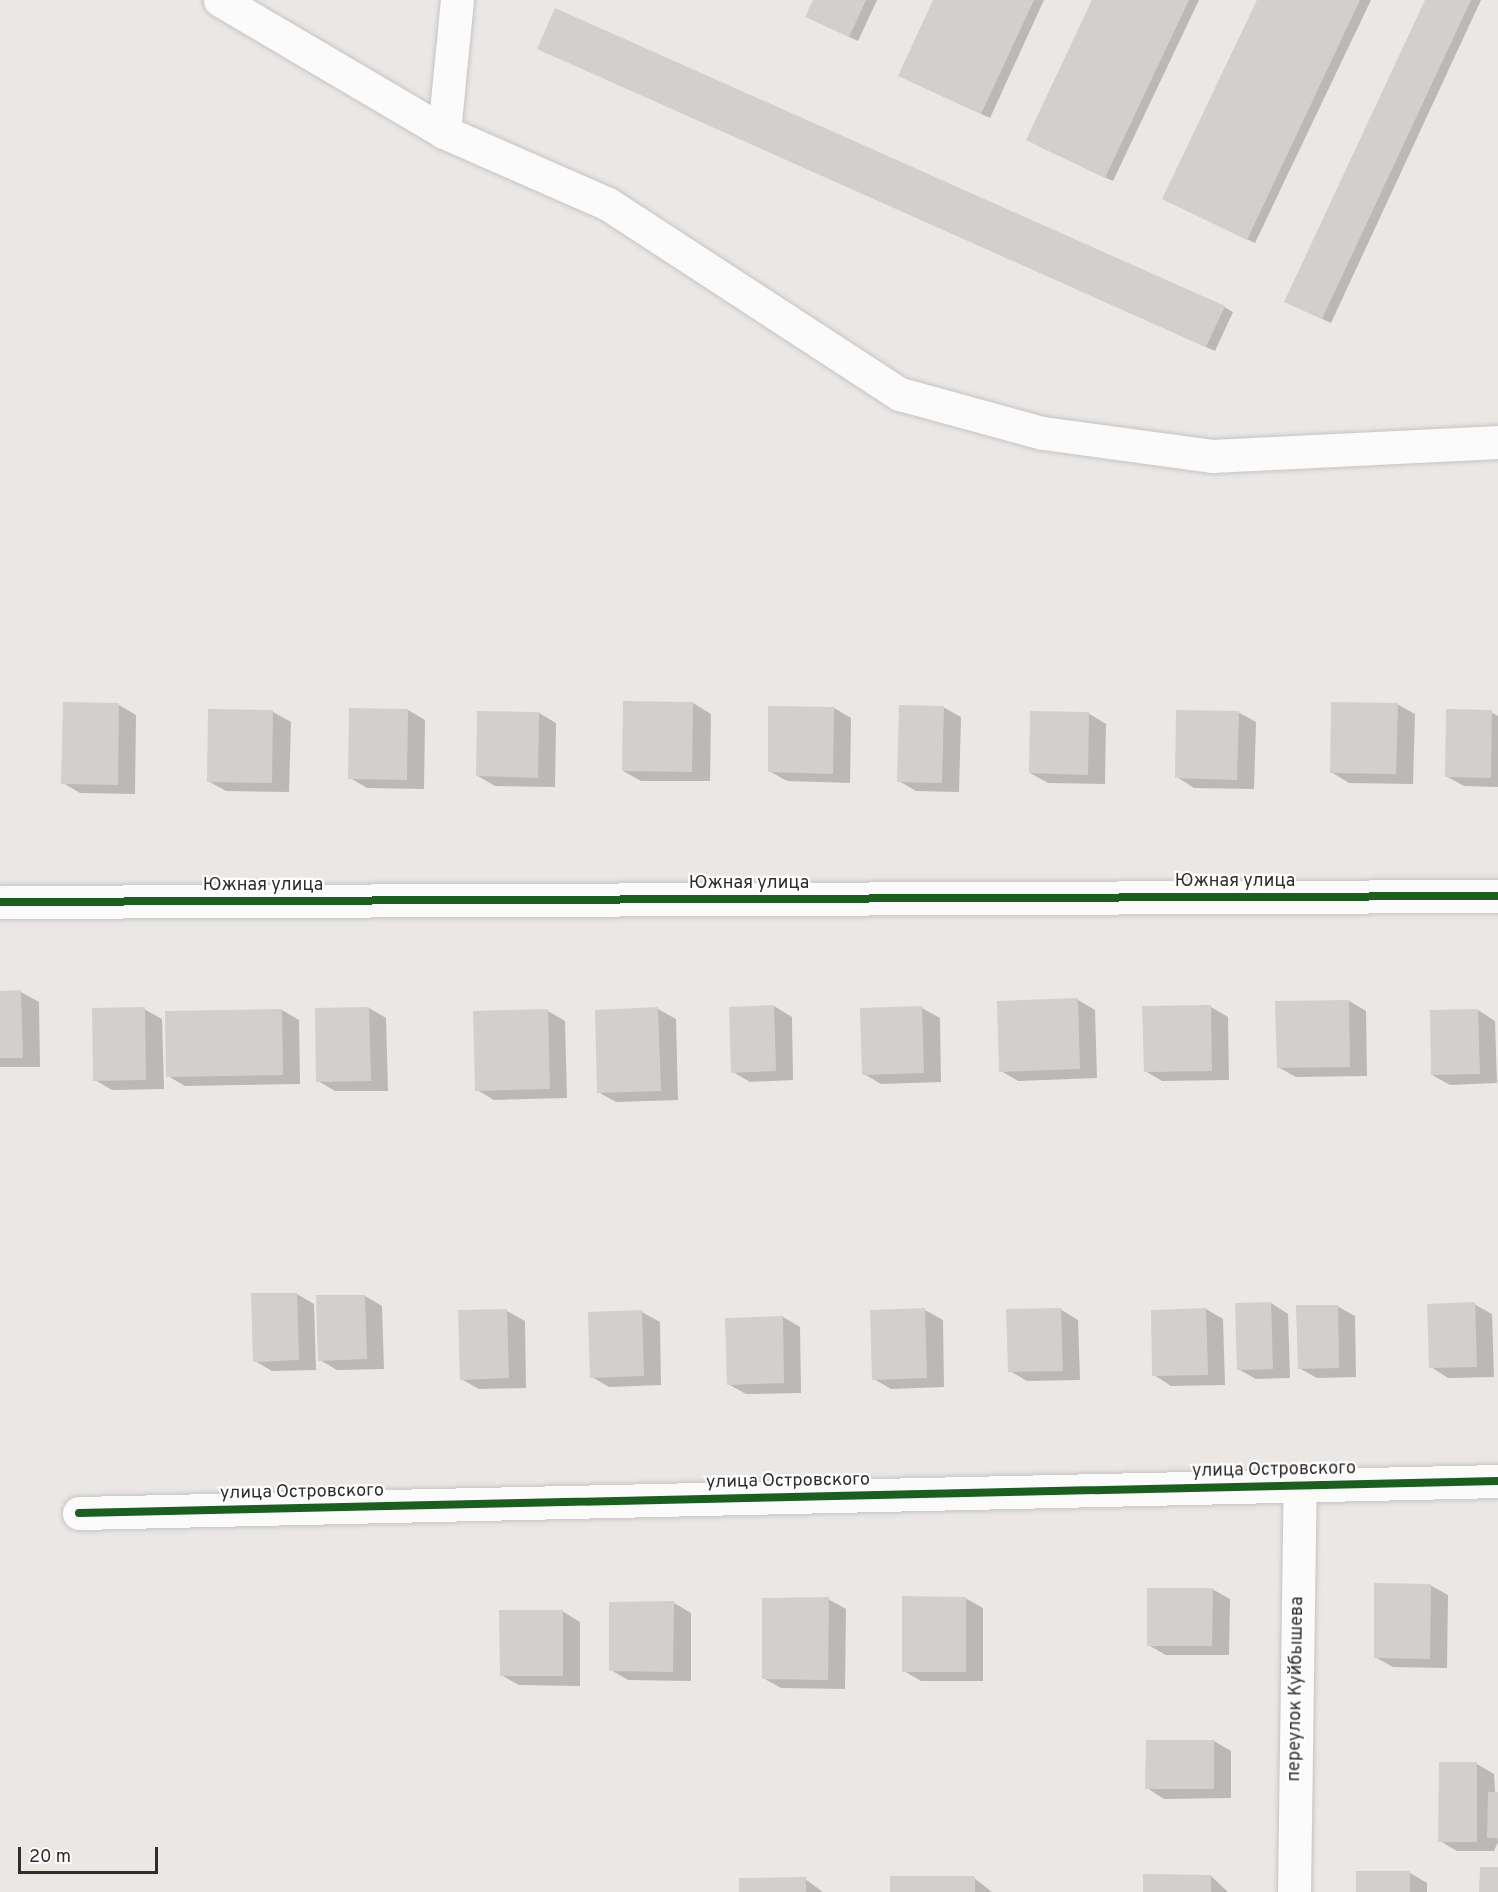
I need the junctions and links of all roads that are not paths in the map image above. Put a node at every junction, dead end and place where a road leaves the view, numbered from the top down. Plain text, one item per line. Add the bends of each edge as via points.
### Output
1 (220, 0) edge
2 (458, 0) edge
3 (444, 132) junction
4 (1498, 442) edge
5 (1498, 896) edge
6 (0, 902) edge
7 (1498, 1481) edge
8 (1300, 1485) junction
9 (79, 1513) dead end
10 (1294, 1892) edge

1 - 3 street
2 - 3 street
3 - 4 street via 608,204 900,394 1043,433 1213,456
5 - 6 street, Южная улица
7 - 8 street, улица Островского
8 - 9 street, улица Островского
8 - 10 street, переулок Куйбышева

